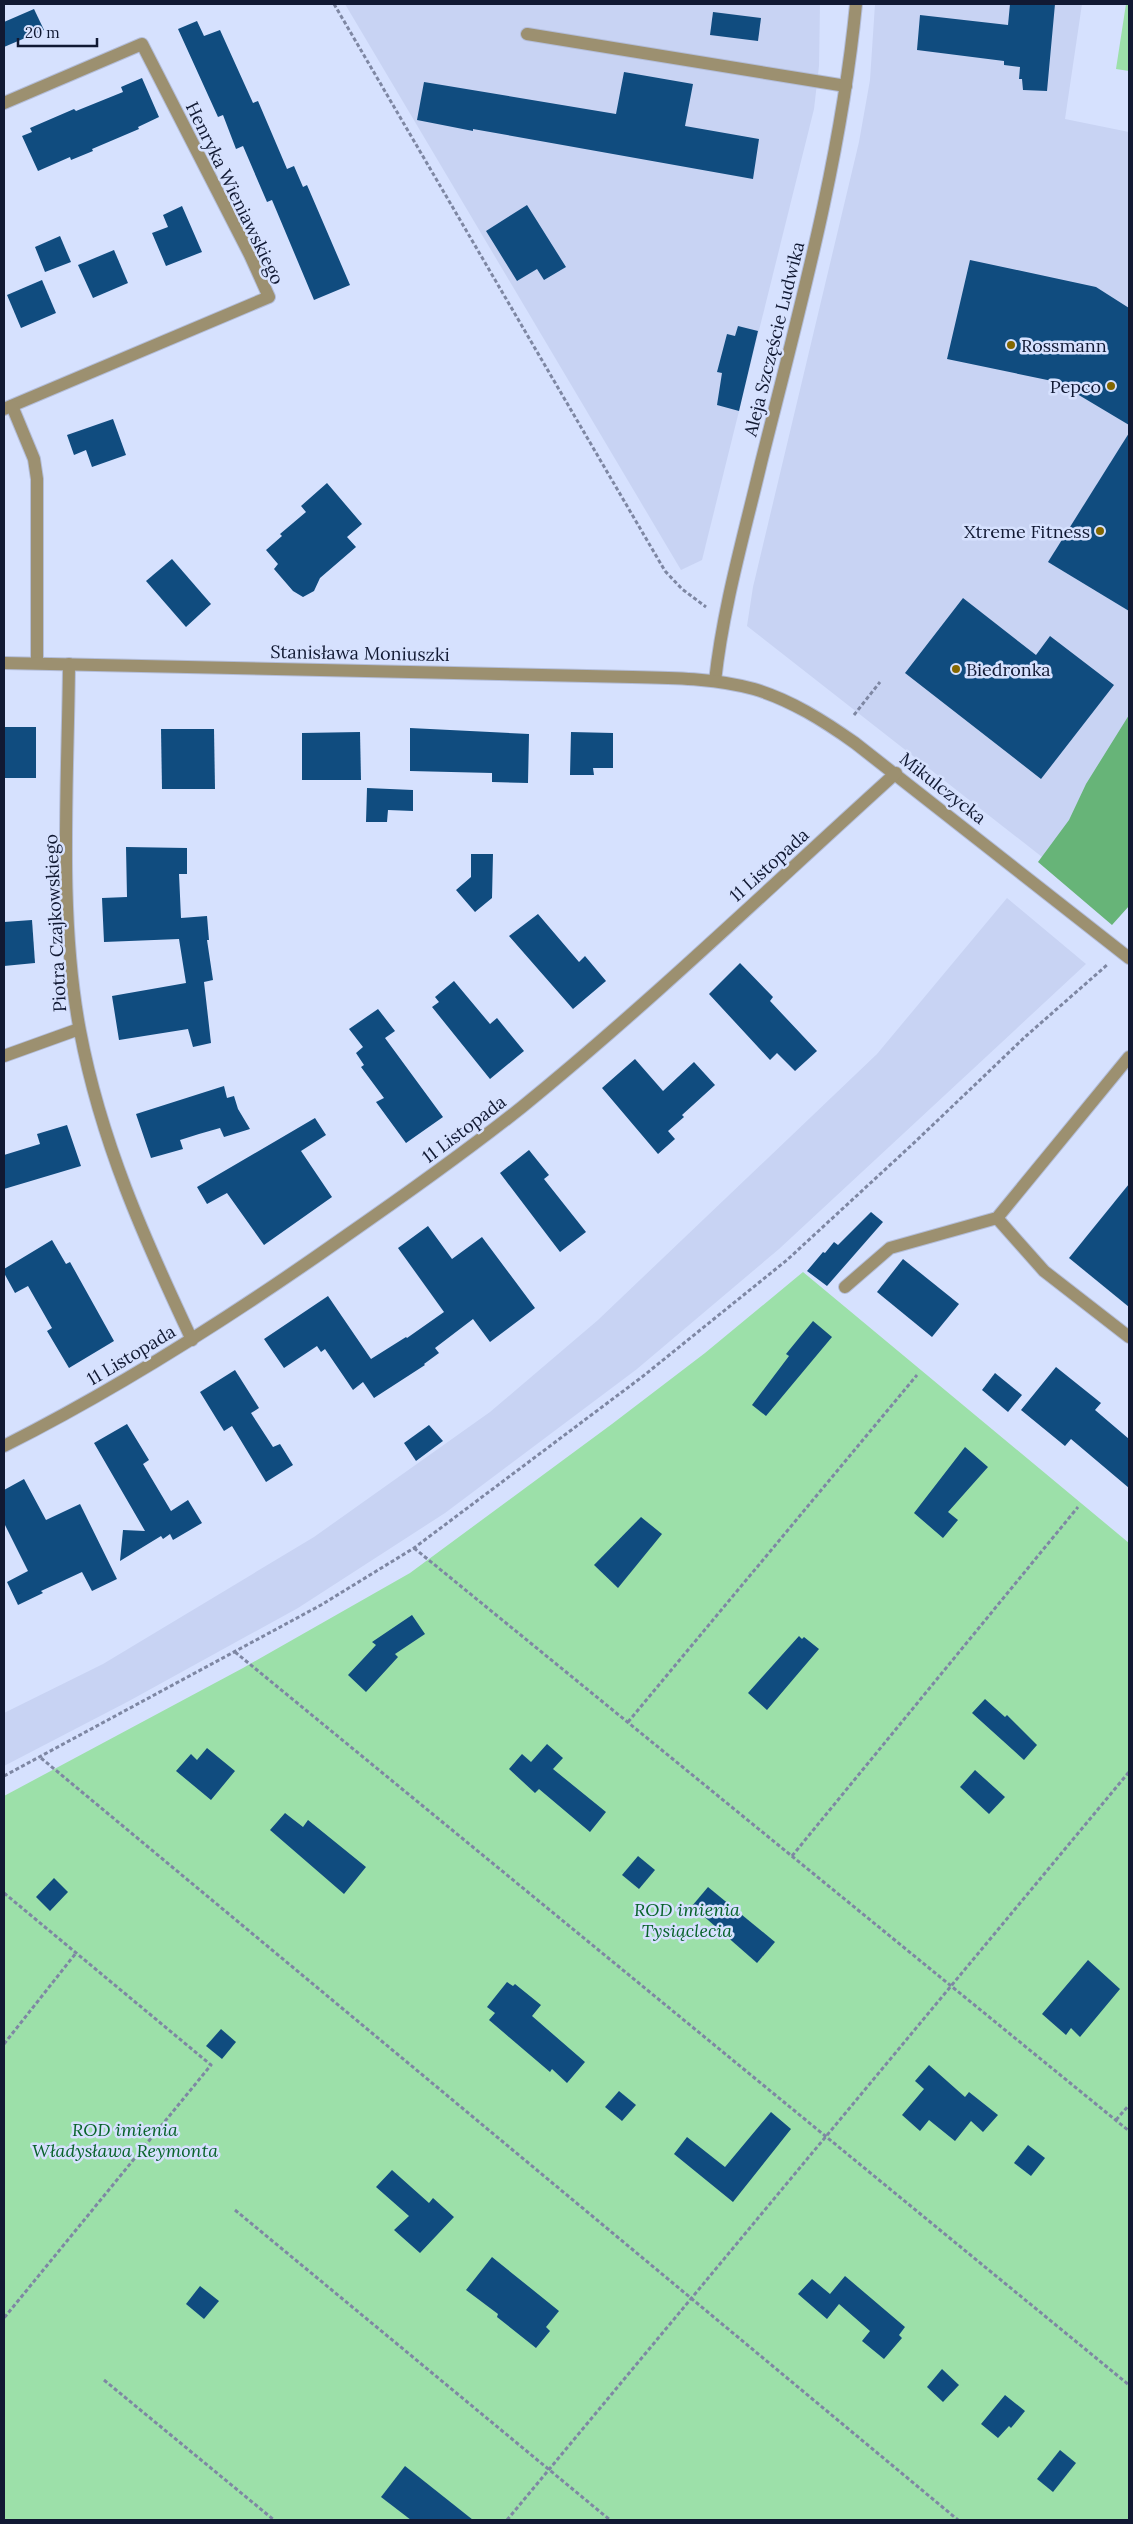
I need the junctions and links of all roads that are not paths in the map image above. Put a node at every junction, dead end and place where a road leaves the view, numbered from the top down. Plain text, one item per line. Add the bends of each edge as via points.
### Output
1 (856, 4) edge
2 (528, 34) dead end
3 (846, 86) junction
4 (4, 103) edge
5 (8, 407) edge
6 (4, 663) edge
7 (37, 663) junction
8 (70, 664) junction
9 (715, 681) junction
10 (896, 773) junction
11 (1126, 955) edge
12 (80, 1029) junction
13 (4, 1056) edge
14 (1129, 1057) edge
15 (997, 1218) junction
16 (845, 1287) dead end
17 (1129, 1337) edge
18 (192, 1340) junction
19 (4, 1446) edge

1 - 3 street, Aleja Szczęście Ludwika
2 - 3 street
3 - 9 street, Aleja Szczęście Ludwika via 826,201 733,580 718,646
4 - 5 street, Henryka Wieniawskiego via 142,44 269,297
5 - 7 street, Henryka Wieniawskiego via 34,458 37,479
6 - 7 street, Stanisława Moniuszki
7 - 8 street, Stanisława Moniuszki
8 - 9 street, Stanisława Moniuszki
8 - 12 street, Piotra Czajkowskiego via 68,904
9 - 10 street, Mikulczycka via 754,689 786,701 825,722
10 - 11 street, Mikulczycka
10 - 18 street, 11 Listopada via 522,1107 404,1196
12 - 13 street
12 - 18 street, Piotra Czajkowskiego via 122,1183 142,1235
14 - 15 street
15 - 16 street via 890,1248
15 - 17 street via 1044,1271
18 - 19 street, 11 Listopada

